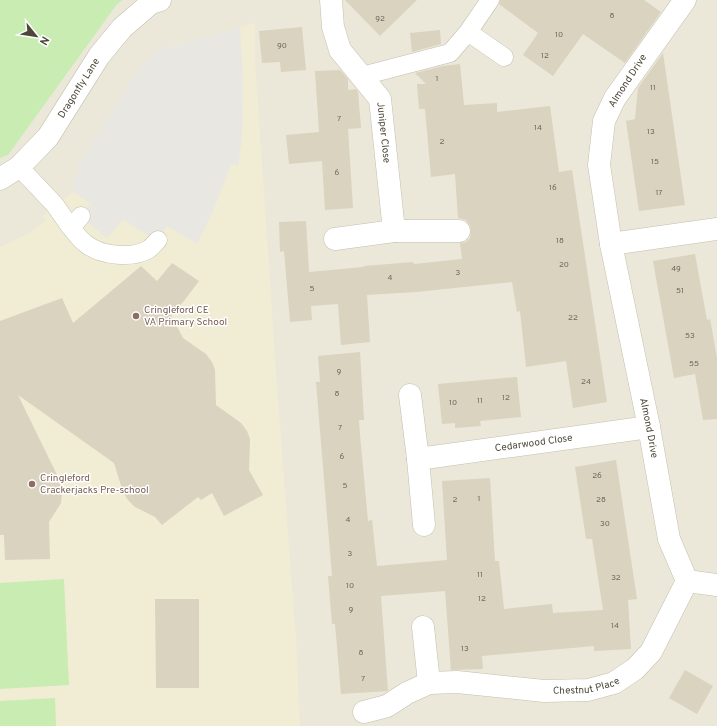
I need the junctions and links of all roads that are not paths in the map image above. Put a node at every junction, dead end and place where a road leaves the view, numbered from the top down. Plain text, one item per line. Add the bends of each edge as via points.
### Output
1 (160, 0) edge
2 (331, 0) edge
3 (490, 0) edge
4 (685, 0) edge
5 (468, 32) junction
6 (504, 57) dead end
7 (362, 76) junction
8 (19, 167) junction
9 (0, 178) edge
10 (717, 229) edge
11 (394, 231) junction
12 (459, 231) dead end
13 (335, 239) dead end
14 (158, 240) dead end
15 (611, 244) junction
16 (410, 395) dead end
17 (649, 427) junction
18 (418, 459) junction
19 (424, 526) dead end
20 (687, 581) junction
21 (717, 585) edge
22 (422, 627) dead end
23 (430, 683) junction
24 (364, 712) dead end

1 - 8 street, Dragonfly Lane via 151,4 122,28 100,56 48,137
2 - 7 street, Juniper Close via 333,27 340,50
3 - 5 lane
4 - 15 street, Almond Drive via 615,98 604,121 599,165
5 - 6 lane
5 - 7 lane via 450,53
7 - 11 street, Juniper Close via 380,99
8 - 9 street, Dragonfly Lane
8 - 14 lane via 55,205 76,222 86,245 117,256 149,249
10 - 15 street
11 - 12 street
11 - 13 street
15 - 17 street, Almond Drive
16 - 18 street
17 - 18 street, Cedarwood Close
17 - 20 street, Almond Drive via 669,539
18 - 19 street
20 - 21 street
20 - 23 street, Chestnut Place via 651,652 635,669 614,683 588,690 544,691 457,682
22 - 23 street
23 - 24 street, Chestnut Place via 407,693 387,706

